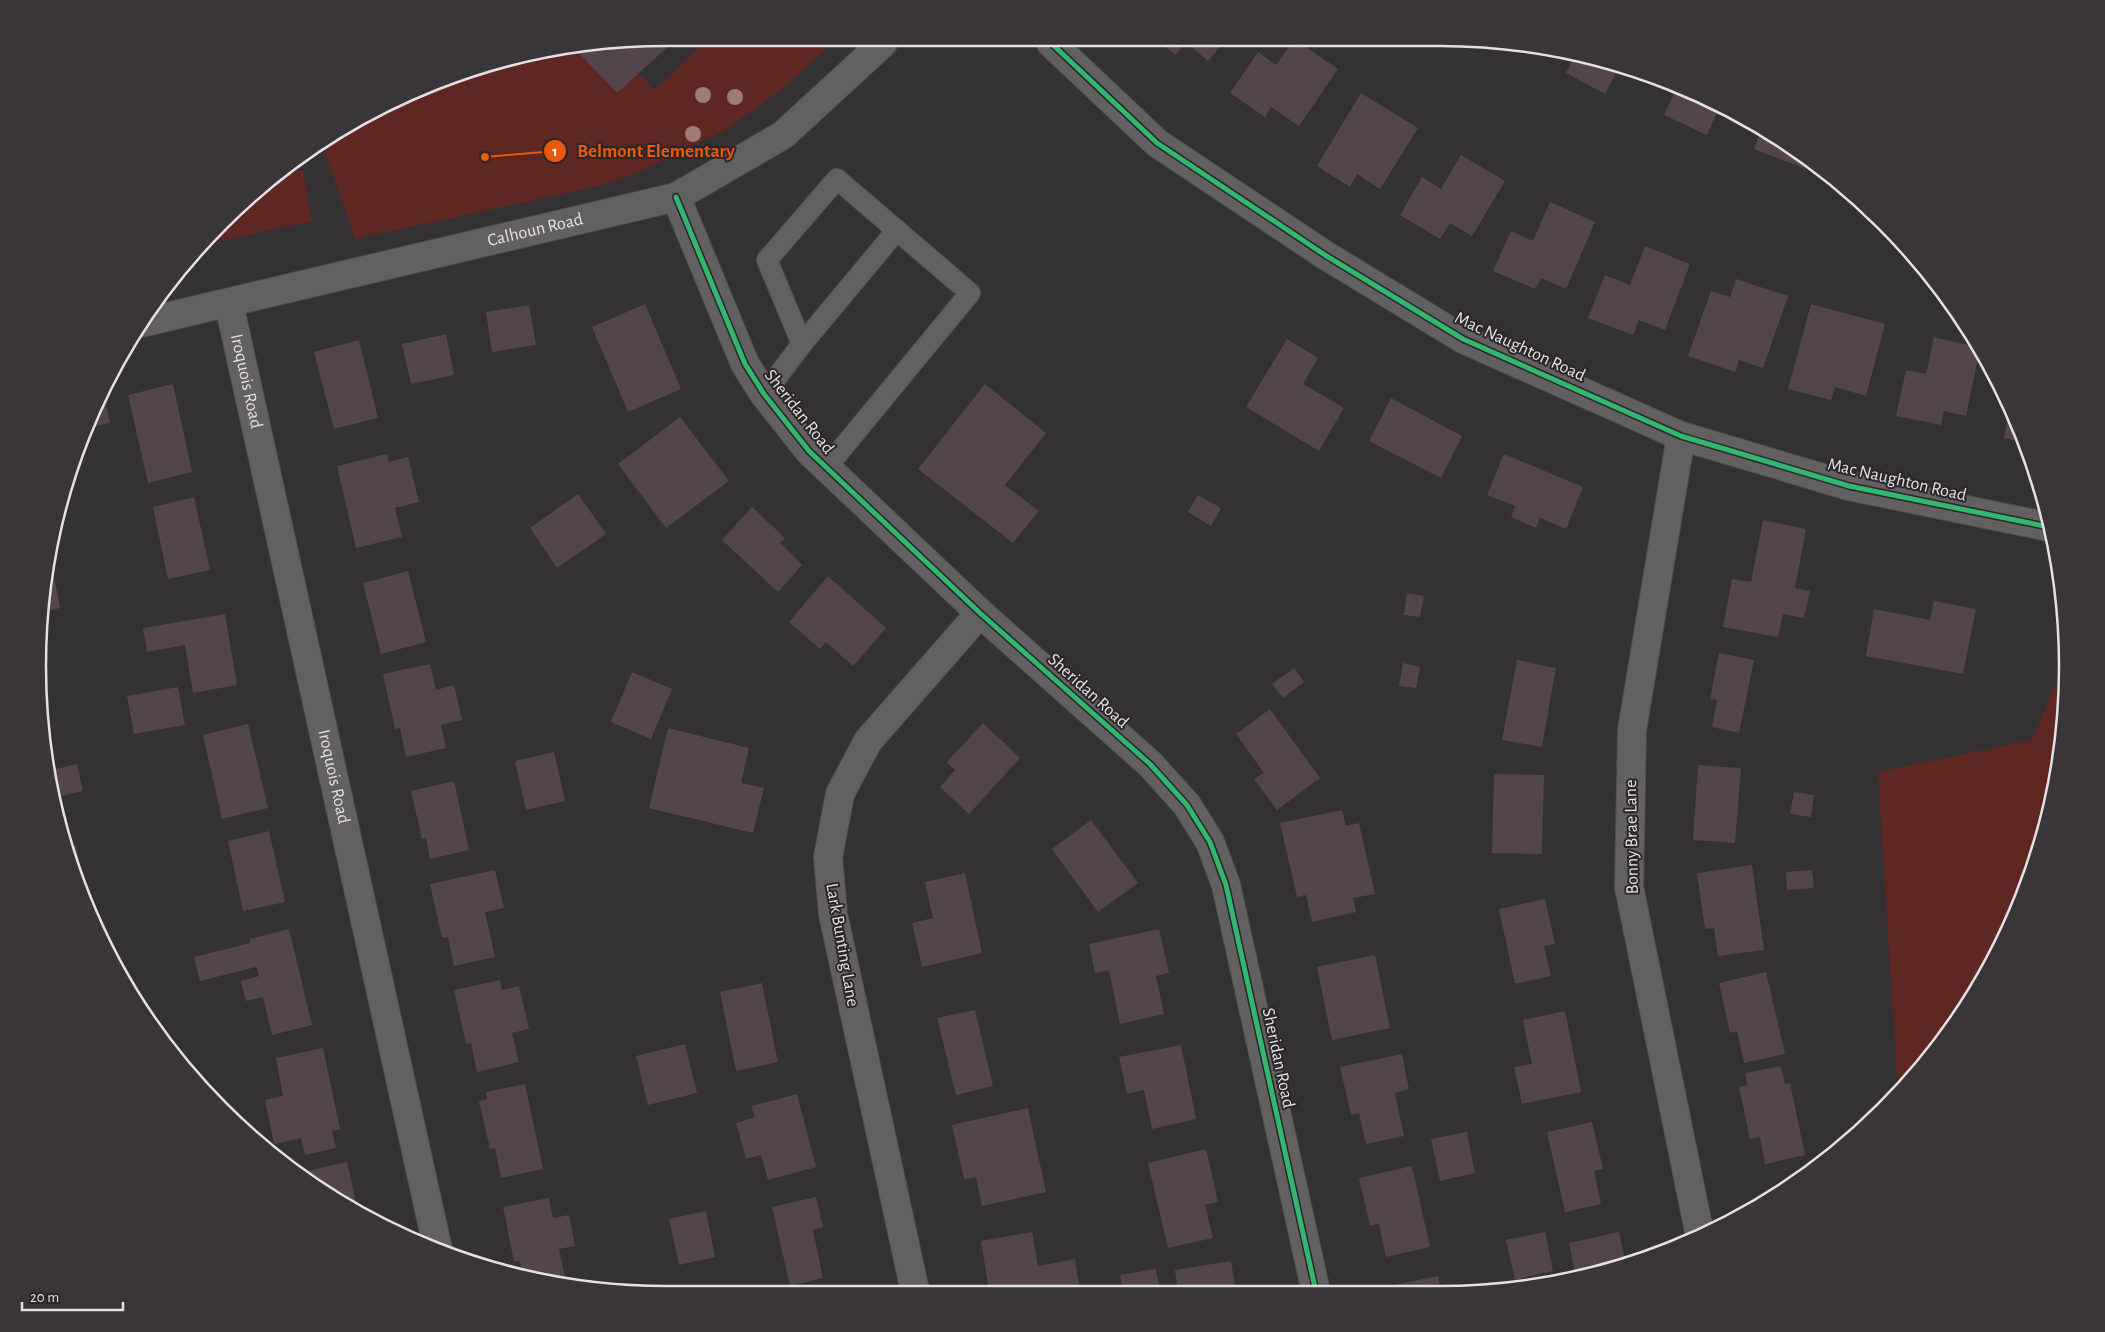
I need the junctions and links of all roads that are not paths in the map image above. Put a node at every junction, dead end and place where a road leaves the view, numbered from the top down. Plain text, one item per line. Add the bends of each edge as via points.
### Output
1 (880, 46) edge
2 (1054, 46) edge
3 (676, 197) junction
4 (898, 230) junction
5 (229, 304) junction
6 (152, 321) edge
7 (802, 344) junction
8 (764, 394) junction
9 (1681, 436) junction
10 (826, 468) junction
11 (2043, 526) edge
12 (980, 613) junction
13 (1699, 1229) edge
14 (436, 1242) edge
15 (914, 1286) edge
16 (1315, 1286) edge

1 - 3 street, Calhoun Road via 783,135
2 - 9 street, Mac Naughton Road via 1157,143 1325,255 1464,339
3 - 5 street, Calhoun Road
3 - 8 street, Sheridan Road via 745,364
4 - 7 lane
4 - 7 lane via 837,179 767,260
4 - 10 lane via 970,293
5 - 6 street, Calhoun Road
5 - 14 street, Iroquois Road
7 - 8 lane
8 - 10 street, Sheridan Road
9 - 11 street, Mac Naughton Road via 1849,486
9 - 13 street, Bonny Brae Lane via 1632,730 1629,887
10 - 12 street, Sheridan Road
12 - 15 street, Lark Bunting Lane via 868,741 840,794 828,857 833,914
12 - 16 street, Sheridan Road via 1150,764 1187,805 1210,842 1226,885

